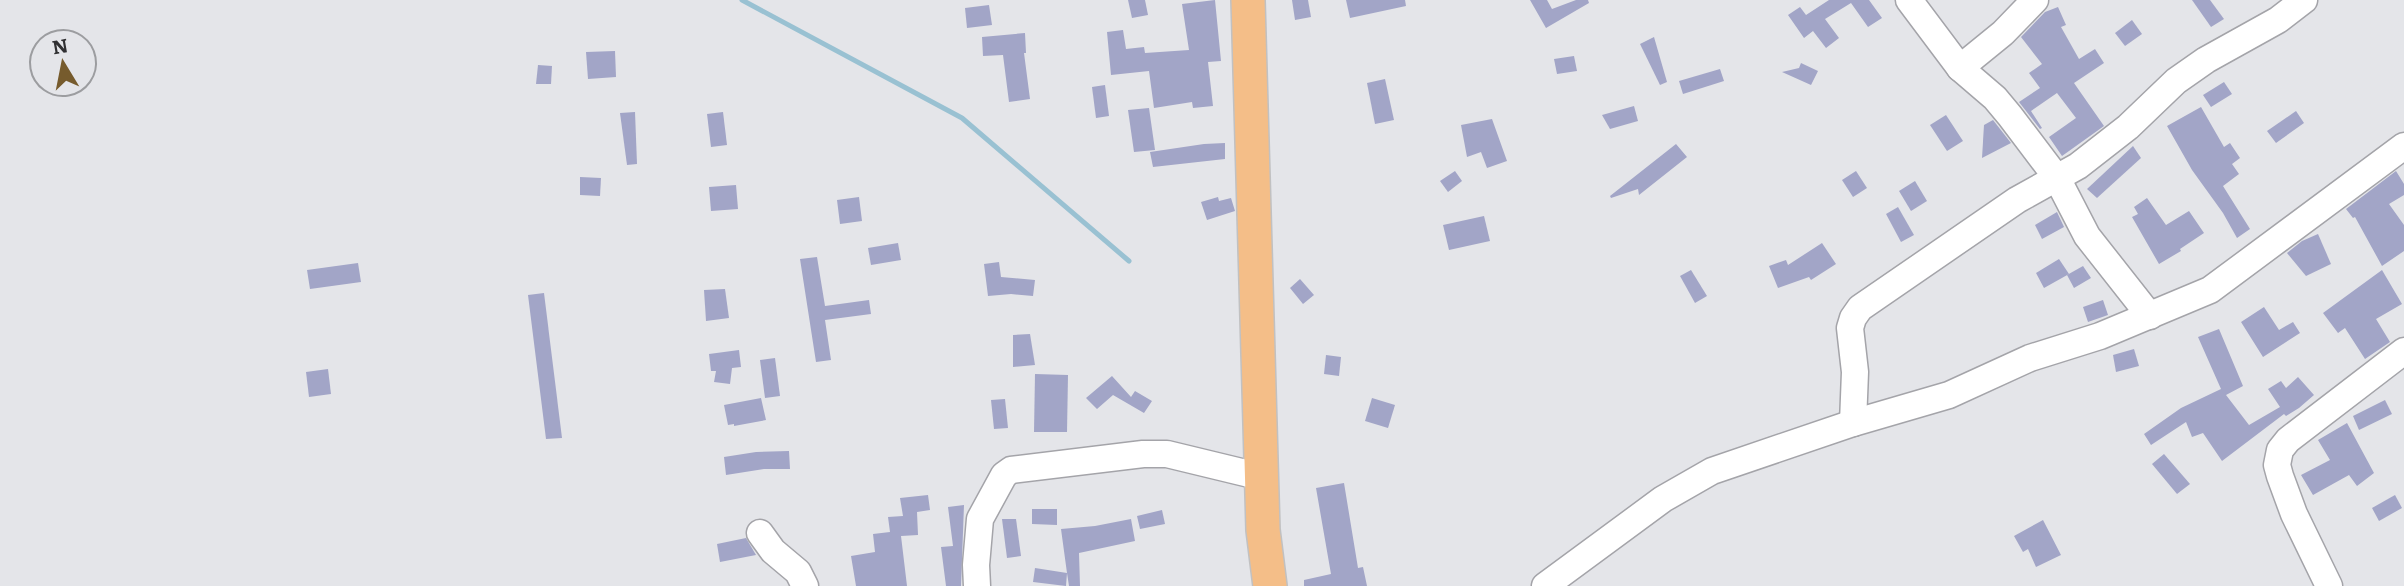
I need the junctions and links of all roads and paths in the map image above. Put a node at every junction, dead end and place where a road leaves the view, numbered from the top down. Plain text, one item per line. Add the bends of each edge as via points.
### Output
1 (1248, 0) edge
2 (1909, 0) edge
3 (2035, 0) edge
4 (2304, 0) edge
5 (1960, 68) junction
6 (2404, 146) edge
7 (2057, 178) junction
8 (2150, 316) junction
9 (2404, 351) edge
10 (1853, 423) junction
11 (1262, 477) junction
12 (760, 533) dead end
13 (805, 586) edge
14 (977, 586) edge
15 (1270, 586) edge
16 (1545, 586) edge
17 (2329, 586) edge

1 - 11 main road
2 - 5 street
3 - 5 street
4 - 7 street via 2176,81 2128,127
5 - 7 street via 1995,98
6 - 8 street via 2210,290
7 - 8 street via 2087,236
7 - 10 street via 2017,200 1860,308 1850,328 1855,372
8 - 10 street via 2048,351 1949,395
9 - 17 street via 2280,450 2280,476
10 - 16 street via 1712,471 1662,499
11 - 14 street via 1167,454 1011,470 980,519
11 - 15 main road
12 - 13 street via 773,551 799,572

